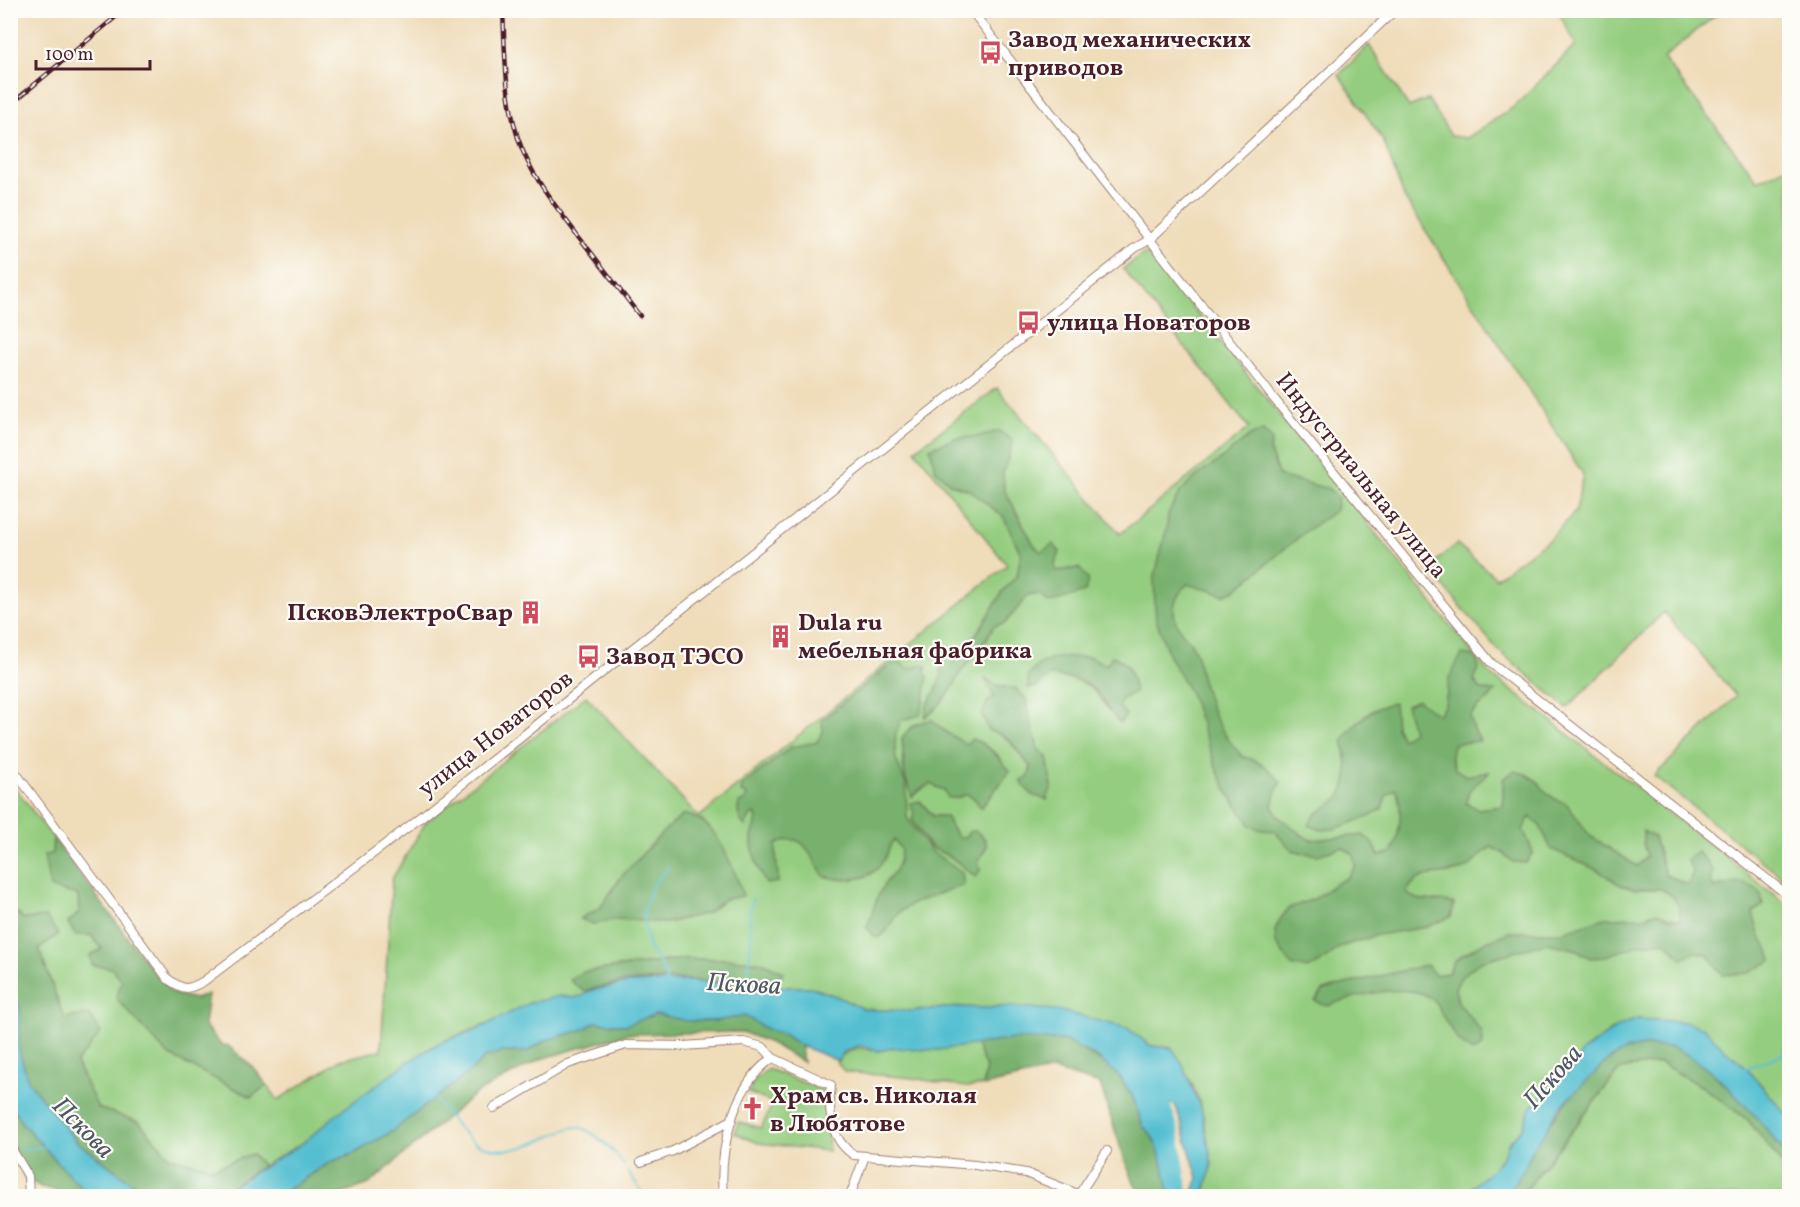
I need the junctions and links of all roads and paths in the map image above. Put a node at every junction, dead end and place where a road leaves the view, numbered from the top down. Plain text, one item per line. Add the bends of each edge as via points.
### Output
1 (971, 10) edge
2 (1395, 10) edge
3 (1149, 240) junction
4 (10, 765) edge
5 (1790, 897) edge
6 (773, 1058) junction
7 (494, 1108) dead end
8 (732, 1120) junction
9 (10, 1146) edge
10 (1107, 1151) dead end
11 (865, 1156) junction
12 (641, 1161) dead end
13 (1079, 1196) edge
14 (28, 1197) edge
15 (723, 1197) edge
16 (850, 1197) edge

1 - 3 street, Индустриальная улица
2 - 3 street, улица Новаторов
3 - 4 street, улица Новаторов via 416,821 192,988 180,988 168,979
3 - 5 street, Индустриальная улица via 1492,664
6 - 7 street via 763,1047 743,1041 626,1046 568,1064
6 - 8 street via 752,1077
6 - 11 street via 831,1084 829,1102 837,1138 854,1155
8 - 12 street via 673,1151
8 - 15 street via 723,1159
9 - 14 street via 28,1176
10 - 13 street
11 - 13 street via 1026,1173
11 - 16 street

